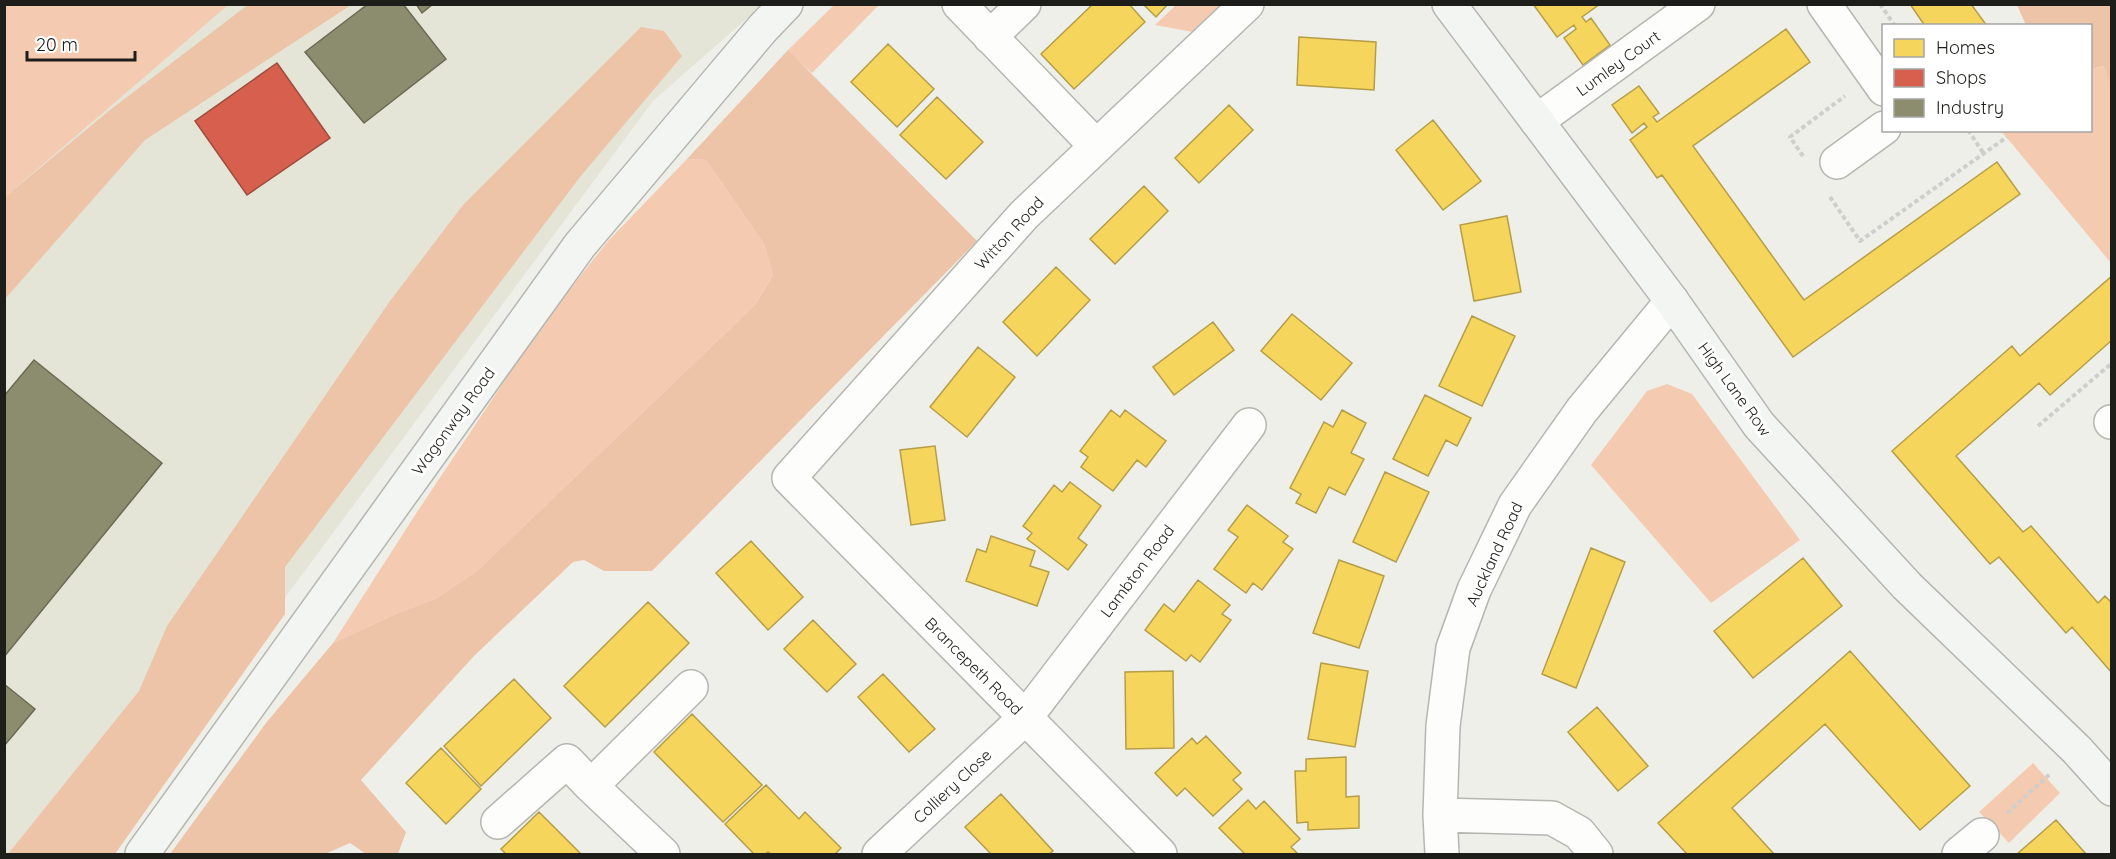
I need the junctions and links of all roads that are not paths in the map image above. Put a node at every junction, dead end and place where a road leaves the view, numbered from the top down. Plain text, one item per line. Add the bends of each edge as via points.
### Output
1 (786, 4) edge
2 (959, 4) edge
3 (1024, 4) edge
4 (1247, 4) edge
5 (1449, 4) edge
6 (1698, 4) edge
7 (1824, 4) edge
8 (990, 37) junction
9 (1882, 86) edge
10 (1537, 121) junction
11 (1882, 129) edge
12 (1096, 146) junction
13 (1836, 162) dead end
14 (1672, 301) junction
15 (1249, 425) dead end
16 (789, 478) joint
17 (690, 687) dead end
18 (1025, 718) junction
19 (591, 786) junction
20 (2112, 789) edge
21 (1440, 815) junction
22 (498, 822) dead end
23 (142, 855) edge
24 (663, 855) edge
25 (879, 855) edge
26 (1160, 855) edge
27 (1442, 855) edge
28 (1596, 855) edge

1 - 23 main road, Wagonway Road via 580,245
2 - 8 street
3 - 8 street
4 - 12 street, Witton Road
5 - 10 main road, High Lane Row
6 - 10 street, Lumley Court
7 - 9 street
8 - 12 street
10 - 14 main road, High Lane Row
11 - 13 street
12 - 16 street, Witton Road via 1024,215
14 - 20 main road, High Lane Row via 1759,425 1907,586 2077,750
14 - 21 street, Auckland Road via 1582,410 1515,505 1474,590 1453,648 1443,726
15 - 18 street, Lambton Road
16 - 18 street, Brancepeth Road
17 - 19 street
18 - 25 street, Colliery Close
18 - 26 street, Brancepeth Road
19 - 22 street via 567,761
19 - 24 street
21 - 27 street, Auckland Road
21 - 28 street via 1552,818 1579,833

